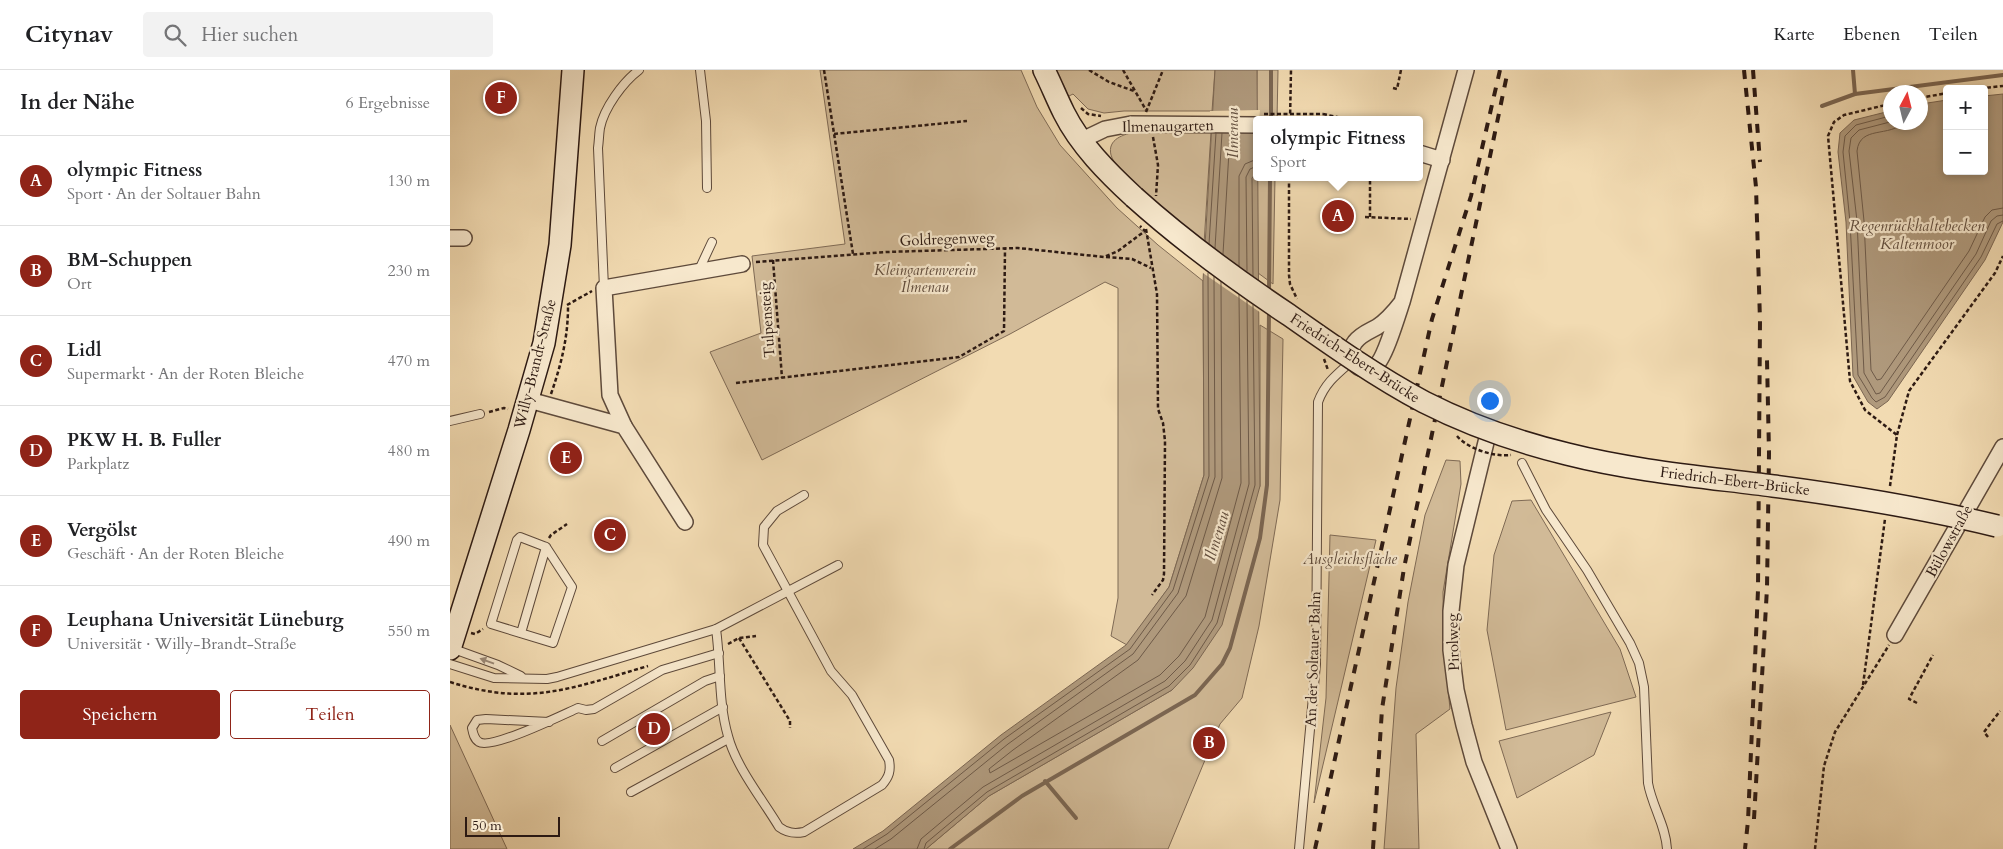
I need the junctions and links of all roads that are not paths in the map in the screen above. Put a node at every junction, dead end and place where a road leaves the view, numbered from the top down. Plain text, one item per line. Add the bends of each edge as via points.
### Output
1 (574, 70) edge
2 (639, 70) edge
3 (700, 70) edge
4 (1044, 70) edge
5 (1462, 71) edge
6 (1253, 125) edge
7 (1082, 140) junction
8 (1423, 154) edge
9 (1442, 160) junction
10 (707, 188) dead end
11 (712, 242) dead end
12 (742, 264) road end
13 (698, 272) junction
14 (604, 288) junction
15 (1402, 302) junction
16 (1352, 361) junction
17 (520, 405) junction
18 (480, 414) road end
19 (450, 421) edge
20 (624, 426) junction
21 (1489, 430) junction
22 (2003, 447) edge
23 (1522, 463) dead end
24 (1997, 468) edge
25 (804, 495) dead end
26 (684, 522) dead end
27 (2000, 526) edge
28 (546, 547) junction
29 (838, 565) dead end
30 (787, 593) junction
31 (716, 629) junction
32 (521, 634) junction
33 (1895, 635) road end
34 (452, 642) edge
35 (719, 653) junction
36 (450, 664) edge
37 (720, 676) junction
38 (523, 677) junction
39 (723, 707) junction
40 (549, 722) junction
41 (728, 738) junction
42 (602, 741) dead end
43 (615, 768) dead end
44 (631, 792) dead end
45 (1298, 849) edge
46 (1509, 849) edge
47 (1667, 849) edge

1 - 17 main road, Willy-Brandt-Straße via 560,245 544,343
2 - 14 lane via 628,78 601,126 598,148
3 - 10 lane via 706,121
4 - 7 main road, Friedrich-Ebert-Brücke via 1064,115
5 - 9 street
6 - 7 street, Ilmenaugarten, bridge via 1131,124 1104,129
7 - 21 main road, Friedrich-Ebert-Brücke, bridge via 1134,197 1225,272 1366,368 1425,402
8 - 9 street
9 - 15 street
11 - 13 lane
12 - 13 street
13 - 14 street
14 - 20 street via 610,395
15 - 16 street via 1390,317 1354,342 1350,352
15 - 16 street via 1382,358 1376,366 1366,369 1357,367
16 - 45 lane, An der Soltauer Bahn via 1332,378 1318,402 1316,664
17 - 20 street
17 - 34 main road, Willy-Brandt-Straße via 515,445
18 - 19 lane
20 - 26 street
21 - 27 main road, Friedrich-Ebert-Brücke, bridge via 1606,463 1881,501
21 - 46 street, Pirolweg via 1456,565 1451,650 1456,690 1474,762
22 - 24 street, Bülowstraße
23 - 47 lane via 1546,510 1630,643 1638,663 1644,687 1650,798 1666,838
24 - 33 street, Bülowstraße
25 - 30 lane via 777,511 764,527 763,545
28 - 32 lane
28 - 32 lane via 572,587 553,643
28 - 32 lane via 520,537 517,540 491,624
29 - 30 lane
30 - 31 lane
30 - 41 lane via 831,671 852,695 889,760 891,770 888,778 882,785 804,832 785,832 744,770
31 - 35 lane
31 - 38 lane via 557,677
38 -> 34 lane
35 - 37 lane
35 - 40 lane via 662,670 594,710 578,708
36 - 38 lane via 494,678
37 - 39 lane
37 - 42 lane via 705,681
39 - 41 lane
39 - 43 lane
40 - 40 lane via 486,719 477,720 472,728 479,742 489,744
41 - 44 lane

